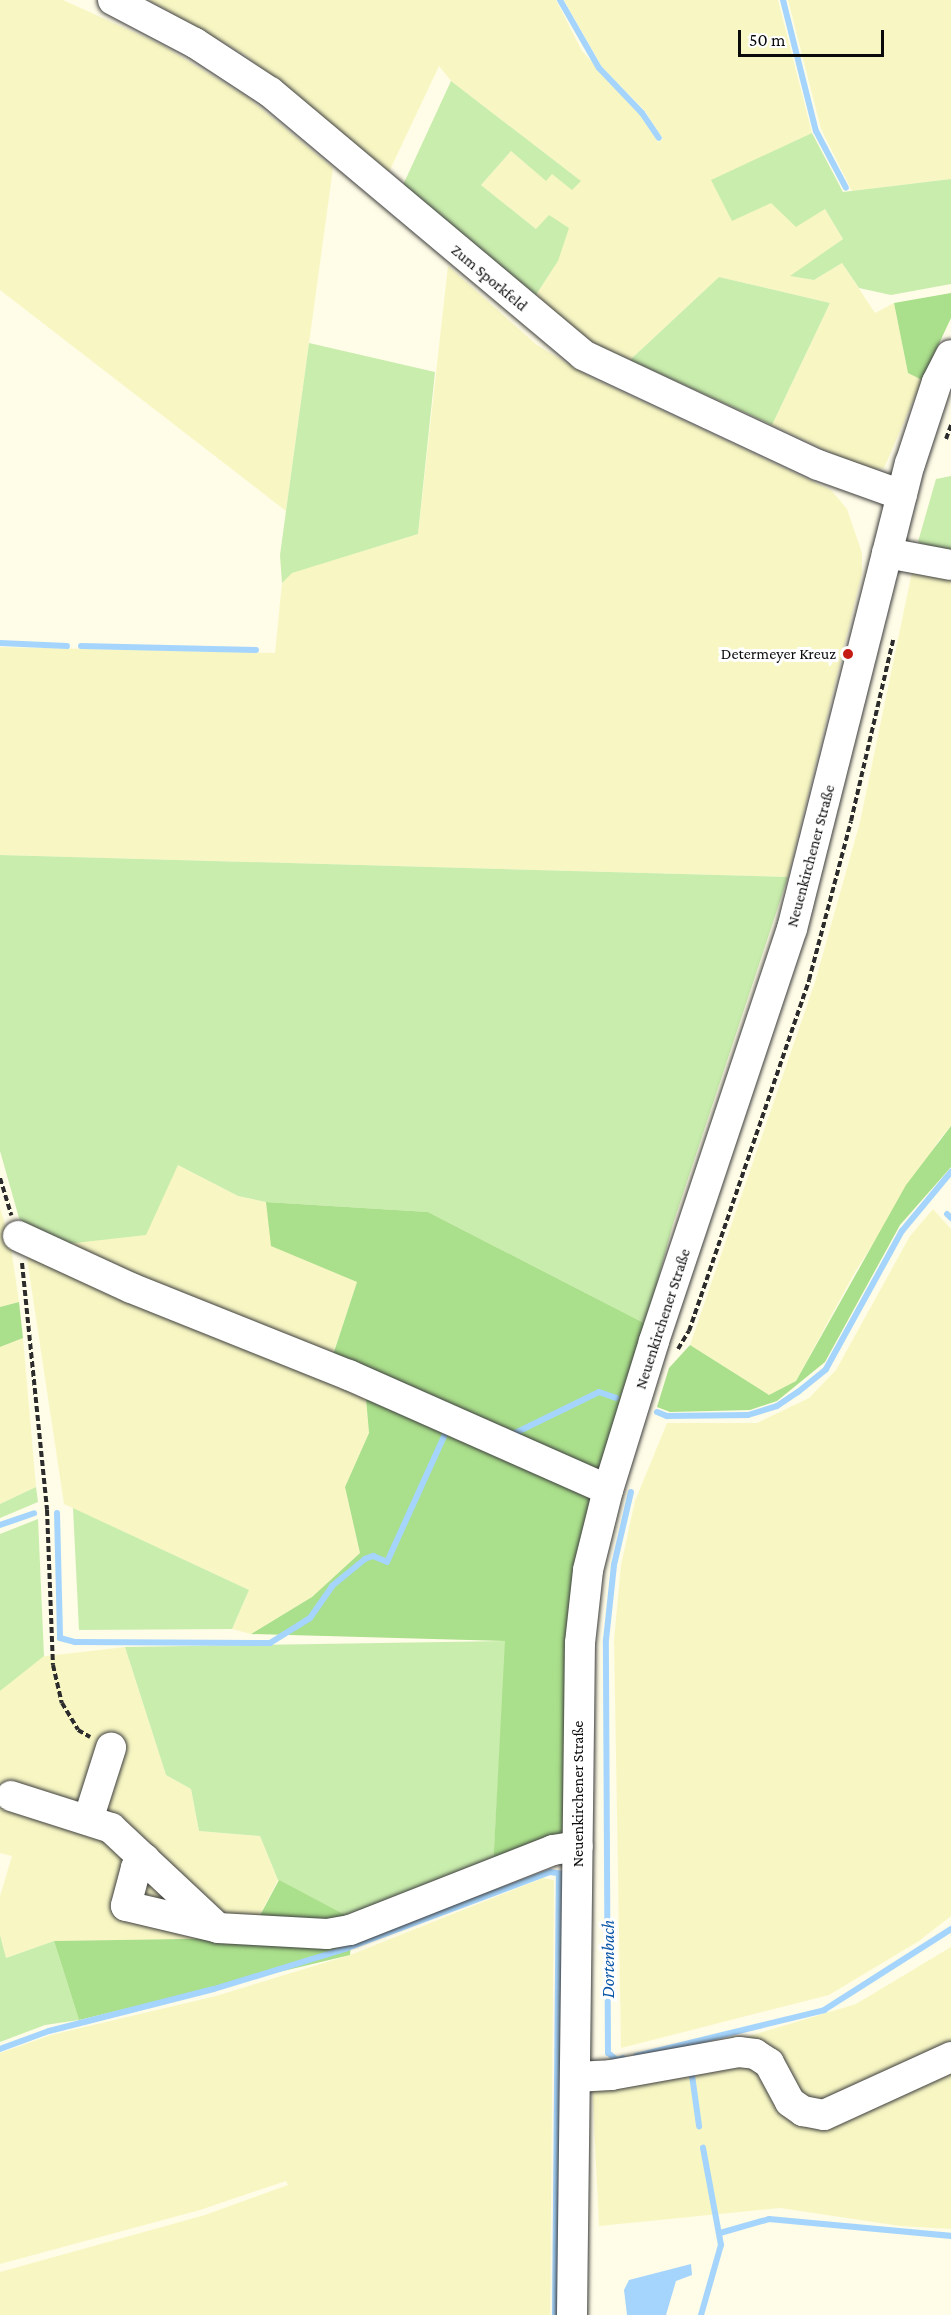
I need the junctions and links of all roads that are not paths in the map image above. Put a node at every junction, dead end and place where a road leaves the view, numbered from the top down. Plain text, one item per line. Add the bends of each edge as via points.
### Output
1 (113, 0) edge
2 (951, 355) edge
3 (902, 495) junction
4 (887, 553) junction
5 (951, 565) edge
6 (18, 1236) road end
7 (608, 1490) junction
8 (111, 1748) road end
9 (11, 1796) dead end
10 (88, 1820) junction
11 (578, 1846) junction
12 (145, 1859) junction
13 (218, 1928) junction
14 (951, 2057) edge
15 (575, 2077) junction
16 (572, 2315) edge

1 - 3 street, Zum Sporkfeld via 195,43 270,92 583,355 818,465
2 - 3 street, Neuenkirchener Straße via 937,382
3 - 4 street, Neuenkirchener Straße
4 - 5 street
4 - 7 street, Neuenkirchener Straße via 792,929
6 - 7 street via 131,1288 349,1375
7 - 11 street, Neuenkirchener Straße via 588,1570 580,1643
8 - 10 street
9 - 10 street
10 - 12 street via 111,1828
11 - 13 street via 553,1850 350,1930 327,1934
11 - 15 street, Neuenkirchener Straße
12 - 13 street
12 - 13 street via 136,1868 126,1906
14 - 15 street via 824,2115 803,2111 790,2102 769,2063 755,2054 739,2052 611,2075
15 - 16 street, Neuenkirchener Straße

